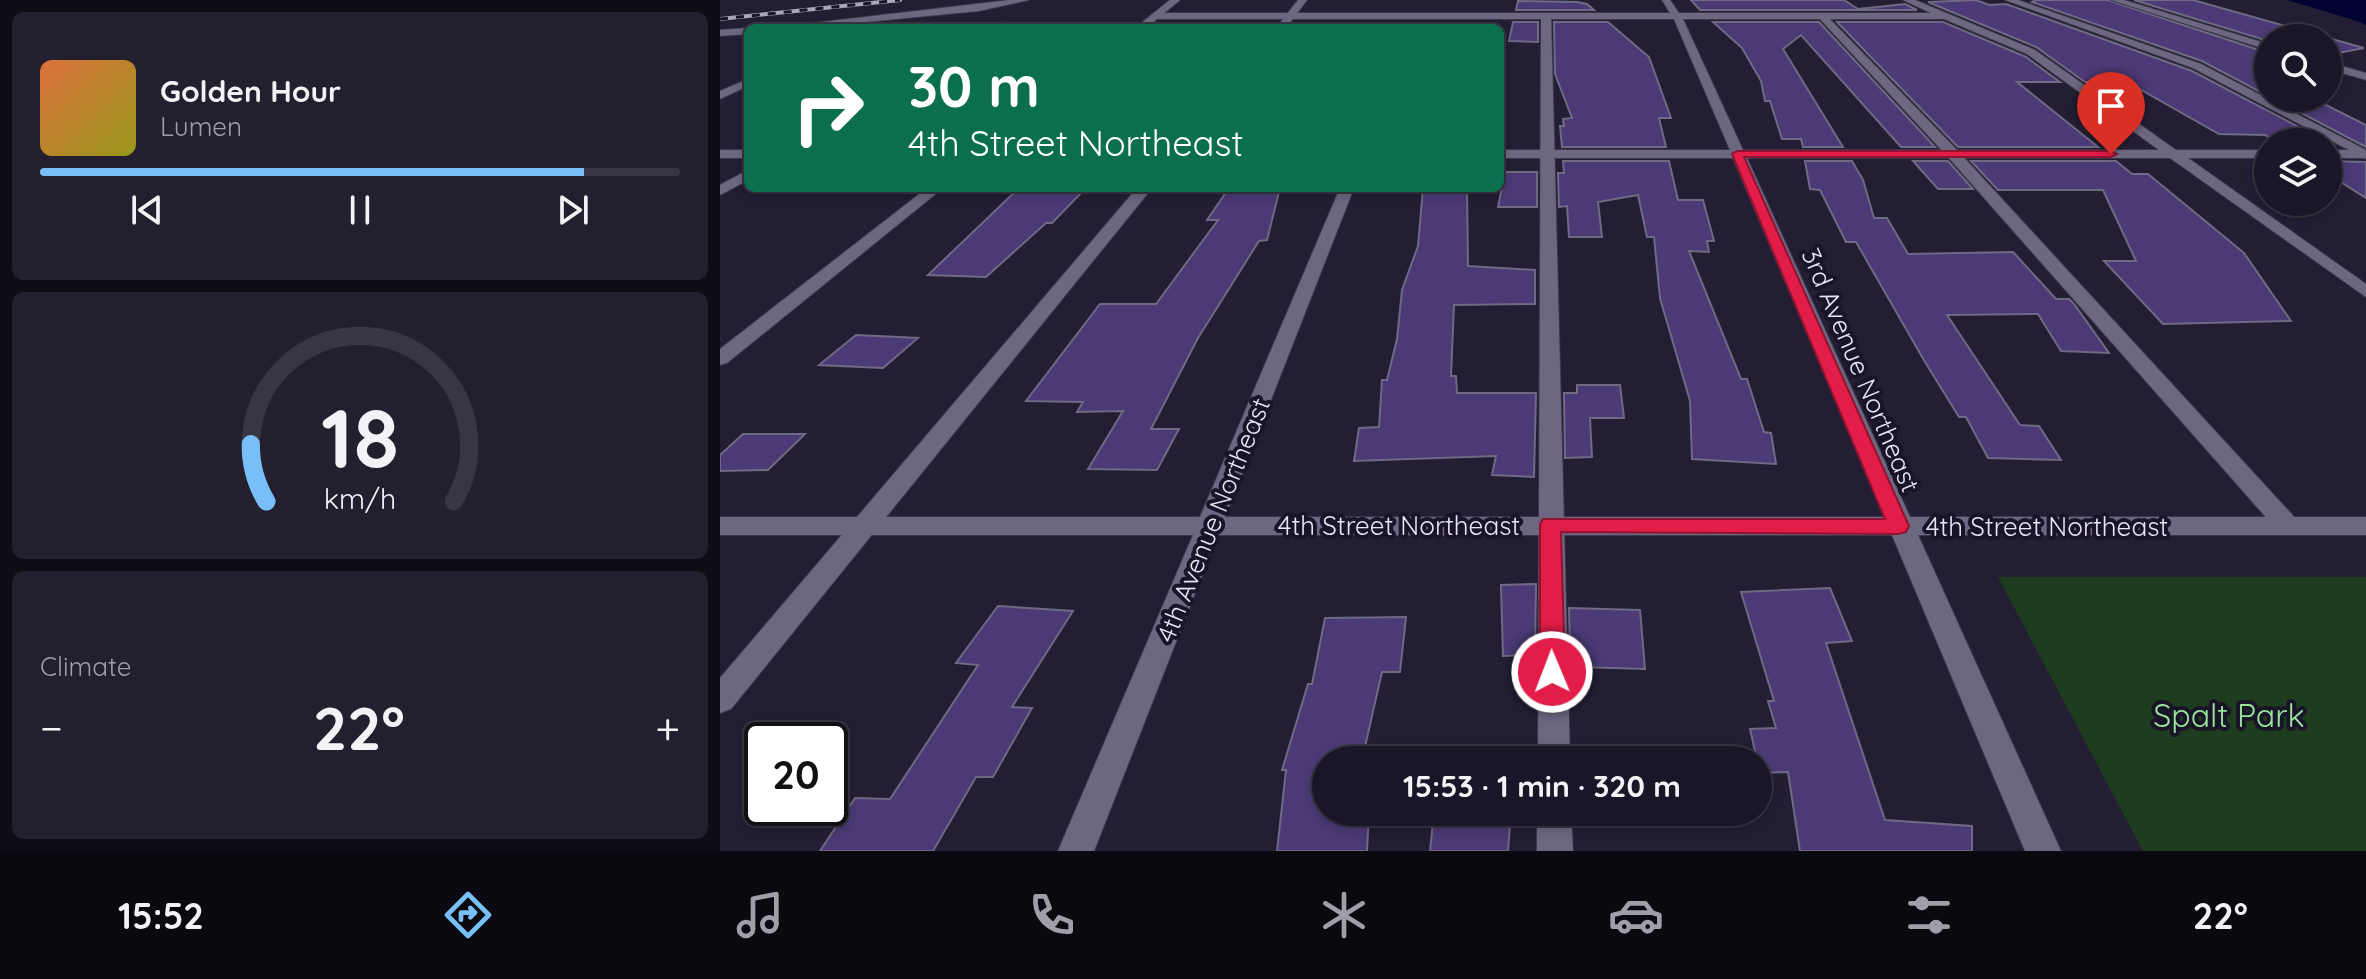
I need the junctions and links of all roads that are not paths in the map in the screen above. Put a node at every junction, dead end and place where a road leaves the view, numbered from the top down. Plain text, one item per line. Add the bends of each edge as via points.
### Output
1 (1025, 0) edge
2 (1176, 0) edge
3 (1303, 0) edge
4 (1907, 0) edge
5 (2009, 0) edge
6 (2115, 0) edge
7 (1671, 8) edge
8 (1540, 11) edge
9 (1420, 12) junction
10 (1156, 16) junction
11 (1291, 16) junction
12 (1822, 16) junction
13 (1947, 16) junction
14 (816, 24) edge
15 (1145, 24) edge
16 (1284, 24) edge
17 (1415, 24) edge
18 (744, 31) edge
19 (720, 33) edge
20 (2254, 43) edge
21 (2342, 69) edge
22 (2366, 77) edge
23 (744, 84) edge
24 (720, 95) edge
25 (720, 154) edge
26 (744, 154) edge
27 (1504, 154) edge
28 (1549, 154) junction
29 (1737, 154) junction
30 (1953, 154) junction
31 (2175, 154) junction
32 (2254, 154) edge
33 (2342, 154) edge
34 (2366, 154) edge
35 (744, 176) edge
36 (720, 191) edge
37 (931, 192) edge
38 (1142, 192) edge
39 (1345, 192) edge
40 (2366, 292) edge
41 (720, 359) edge
42 (1551, 524) junction
43 (720, 526) edge
44 (1211, 526) junction
45 (1898, 526) junction
46 (2288, 526) junction
47 (2366, 526) edge
48 (866, 527) junction
49 (720, 700) edge
50 (1554, 746) edge
51 (1554, 826) edge
52 (1076, 851) edge
53 (1555, 851) edge
54 (2043, 851) edge

1 - 14 street
2 - 10 street
3 - 11 street
4 - 13 street
5 - 34 street via 2197,66
6 - 20 street
7 - 8 street
7 - 12 street
7 - 29 street, 3rd Avenue Northeast
8 - 9 street
8 - 28 street
9 - 11 street
9 - 17 street
10 - 11 street
10 - 15 street
11 - 16 street
12 - 13 street
12 - 30 street
13 - 31 street via 2031,52
18 - 19 street
21 - 22 street
23 - 24 street
25 - 26 street
27 - 28 street
28 - 29 street
28 - 42 street
29 - 30 street
29 - 45 street, 3rd Avenue Northeast
30 - 31 street
30 - 46 street
31 - 32 street
31 - 40 street
33 - 34 street
35 - 36 street
37 - 41 street
38 - 48 street
39 - 44 street, 4th Avenue Northeast
42 - 44 street, 4th Street Northeast
42 - 45 street, 4th Street Northeast
42 - 50 street
43 - 48 street, 4th Street Northeast
44 - 48 street, 4th Street Northeast
44 - 52 street, 4th Avenue Northeast
45 - 46 street, 4th Street Northeast
45 - 54 street, 3rd Avenue Northeast
46 - 47 street, 4th Street Northeast
48 - 49 street
51 - 53 street

